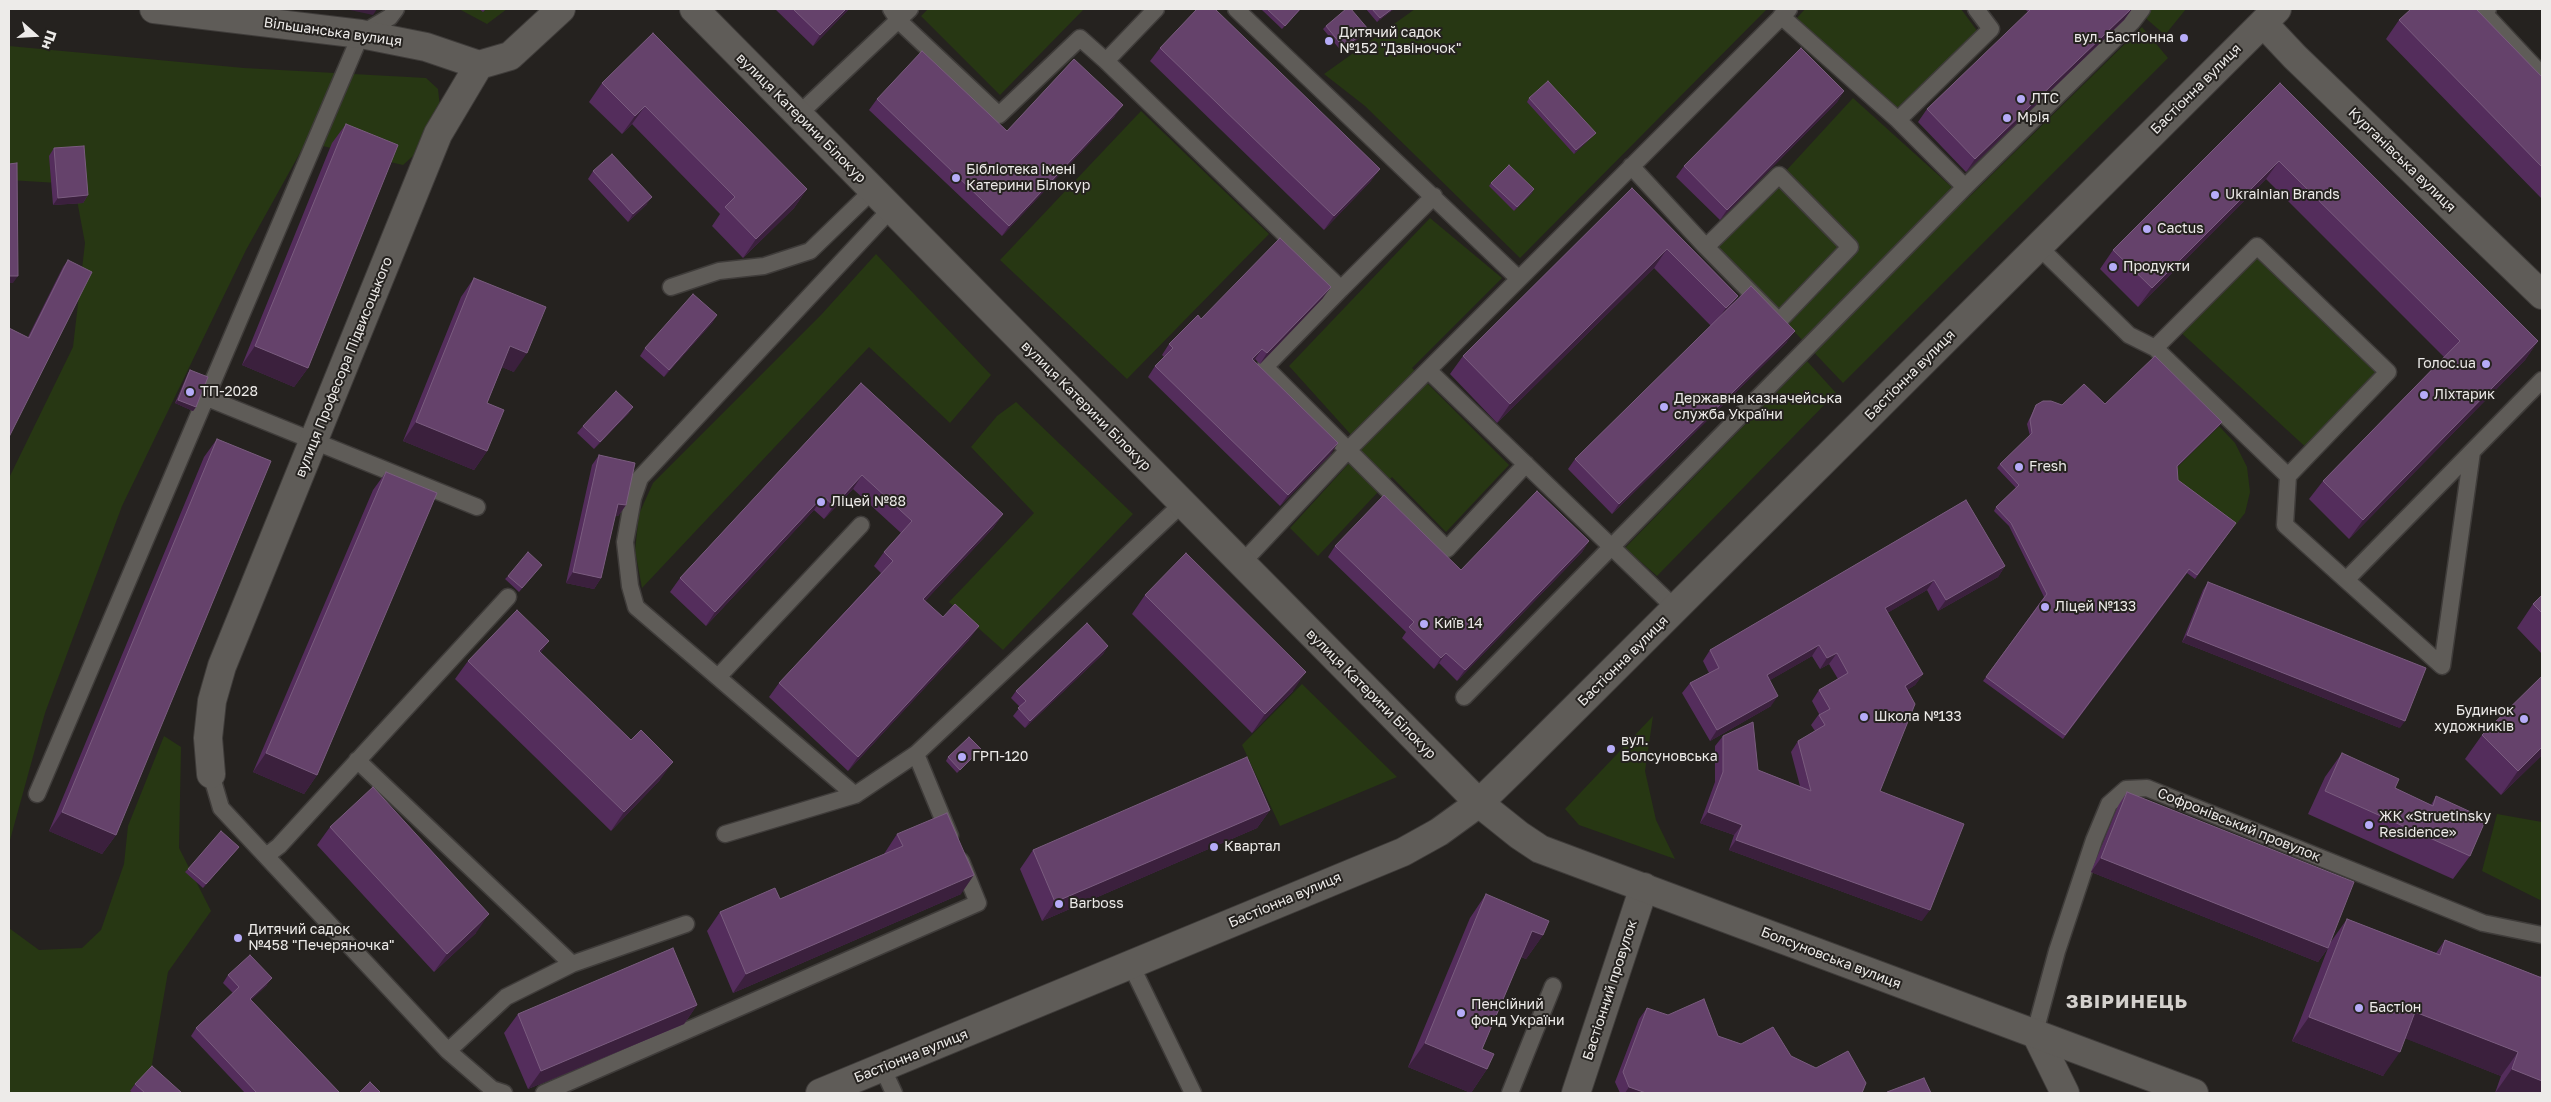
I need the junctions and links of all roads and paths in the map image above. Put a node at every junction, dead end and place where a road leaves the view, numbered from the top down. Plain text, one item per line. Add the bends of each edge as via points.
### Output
1 (154, 9) edge
2 (396, 9) edge
3 (561, 9) edge
4 (694, 9) edge
5 (910, 9) edge
6 (1156, 9) edge
7 (1236, 9) edge
8 (1976, 9) edge
9 (2120, 9) edge
10 (2488, 9) edge
11 (1785, 13) edge
12 (894, 14) edge
13 (2137, 15) edge
14 (2270, 16) edge
15 (361, 34) junction
16 (1106, 61) junction
17 (479, 65) junction
18 (2542, 75) edge
19 (798, 114) junction
20 (1898, 120) junction
21 (1631, 166) junction
22 (1965, 187) junction
23 (1434, 196) junction
24 (882, 199) junction
25 (1706, 247) junction
26 (2040, 247) junction
27 (1519, 279) junction
28 (671, 287) dead end
29 (1341, 289) junction
30 (2542, 295) edge
31 (2156, 348) junction
32 (1428, 370) junction
33 (2542, 380) edge
34 (206, 397) junction
35 (314, 442) junction
36 (1349, 450) junction
37 (2472, 452) junction
38 (1526, 464) junction
39 (2288, 476) junction
40 (1183, 504) junction
41 (477, 508) dead end
42 (861, 525) dead end
43 (1611, 546) junction
44 (1242, 563) junction
45 (2346, 580) junction
46 (508, 597) dead end
47 (1676, 609) junction
48 (718, 677) junction
49 (1464, 697) dead end
50 (916, 754) junction
51 (357, 760) junction
52 (211, 774) joint
53 (37, 794) dead end
54 (855, 795) junction
55 (1479, 802) junction
56 (726, 834) dead end
57 (266, 856) junction
58 (1644, 887) junction
59 (686, 924) dead end
60 (2542, 935) edge
61 (572, 964) junction
62 (1131, 965) junction
63 (1553, 986) dead end
64 (2035, 1032) junction
65 (448, 1051) junction
66 (882, 1067) junction
67 (504, 1093) edge
68 (544, 1093) edge
69 (820, 1093) edge
70 (894, 1093) edge
71 (1193, 1093) edge
72 (1510, 1093) edge
73 (1576, 1093) edge
74 (2065, 1093) edge
75 (2194, 1093) edge

1 - 15 street, Вільшанська вулиця
2 - 15 lane via 390,17
3 - 17 street via 510,56
4 - 19 street, вулиця Катерини Білокур
5 - 12 lane
6 - 16 lane
7 - 23 lane
8 - 20 lane via 1991,30
9 - 13 lane
10 - 18 lane via 2484,13
11 - 20 lane
11 - 21 lane
12 - 16 lane via 999,115 1080,38
12 - 19 lane
13 - 22 lane
14 - 26 street, Бастіонна вулиця
14 - 30 street, Курганівська вулиця via 2295,57
15 - 17 street, Вільшанська вулиця via 426,47
15 - 34 lane
16 - 29 lane
17 - 35 street, вулиця Професора Підвисоцького via 438,134
19 - 24 street, вулиця Катерини Білокур
20 - 22 lane
21 - 25 lane
21 - 27 lane
22 - 43 lane
23 - 27 lane
23 - 29 lane
24 - 28 lane via 810,251 764,266 719,271
24 - 40 street, вулиця Катерини Білокур
24 - 48 lane via 640,478 625,542 628,579 636,607
25 - 25 lane via 1779,321 1850,247 1779,175
26 - 31 lane via 2129,336
26 - 47 street, Бастіонна вулиця
27 - 32 lane
29 - 36 lane via 1265,367
31 - 39 lane
31 - 39 lane via 2257,246 2388,372
32 - 36 lane
32 - 38 lane
33 - 37 lane
34 - 35 lane
34 - 53 lane
35 - 41 lane
35 - 52 street, вулиця Професора Підвисоцького via 222,666 212,701 208,738
36 - 38 lane via 1447,549
36 - 44 lane
37 - 45 lane
37 - 45 lane via 2442,666
38 - 43 lane
39 - 45 lane via 2284,526
40 - 44 street, вулиця Катерини Білокур
40 - 50 lane
42 - 48 lane
43 - 47 lane
43 - 49 lane
44 - 55 street, вулиця Катерини Білокур
46 - 51 lane
47 - 55 street, Бастіонна вулиця
48 - 54 lane
50 - 54 lane
50 - 68 lane via 978,903
51 - 57 lane via 279,846
51 - 61 lane
52 - 57 lane via 221,808
54 - 56 lane
55 - 58 street, Болсуновська вулиця via 1540,849
55 - 62 street, Бастіонна вулиця via 1439,832 1403,852
57 - 65 lane
58 - 64 street, Болсуновська вулиця via 1930,996
58 - 73 street, Бастіонний провулок
59 - 61 lane
60 - 64 lane, Софронівський провулок via 2483,923 2146,788 2126,789 2109,804 2094,840 2057,951
61 - 65 lane via 506,997
62 - 66 street, Бастіонна вулиця
62 - 71 lane
63 - 72 lane
64 - 74 street
64 - 75 street, Болсуновська вулиця
65 - 67 lane via 492,1089
66 - 69 street, Бастіонна вулиця
66 - 70 lane

